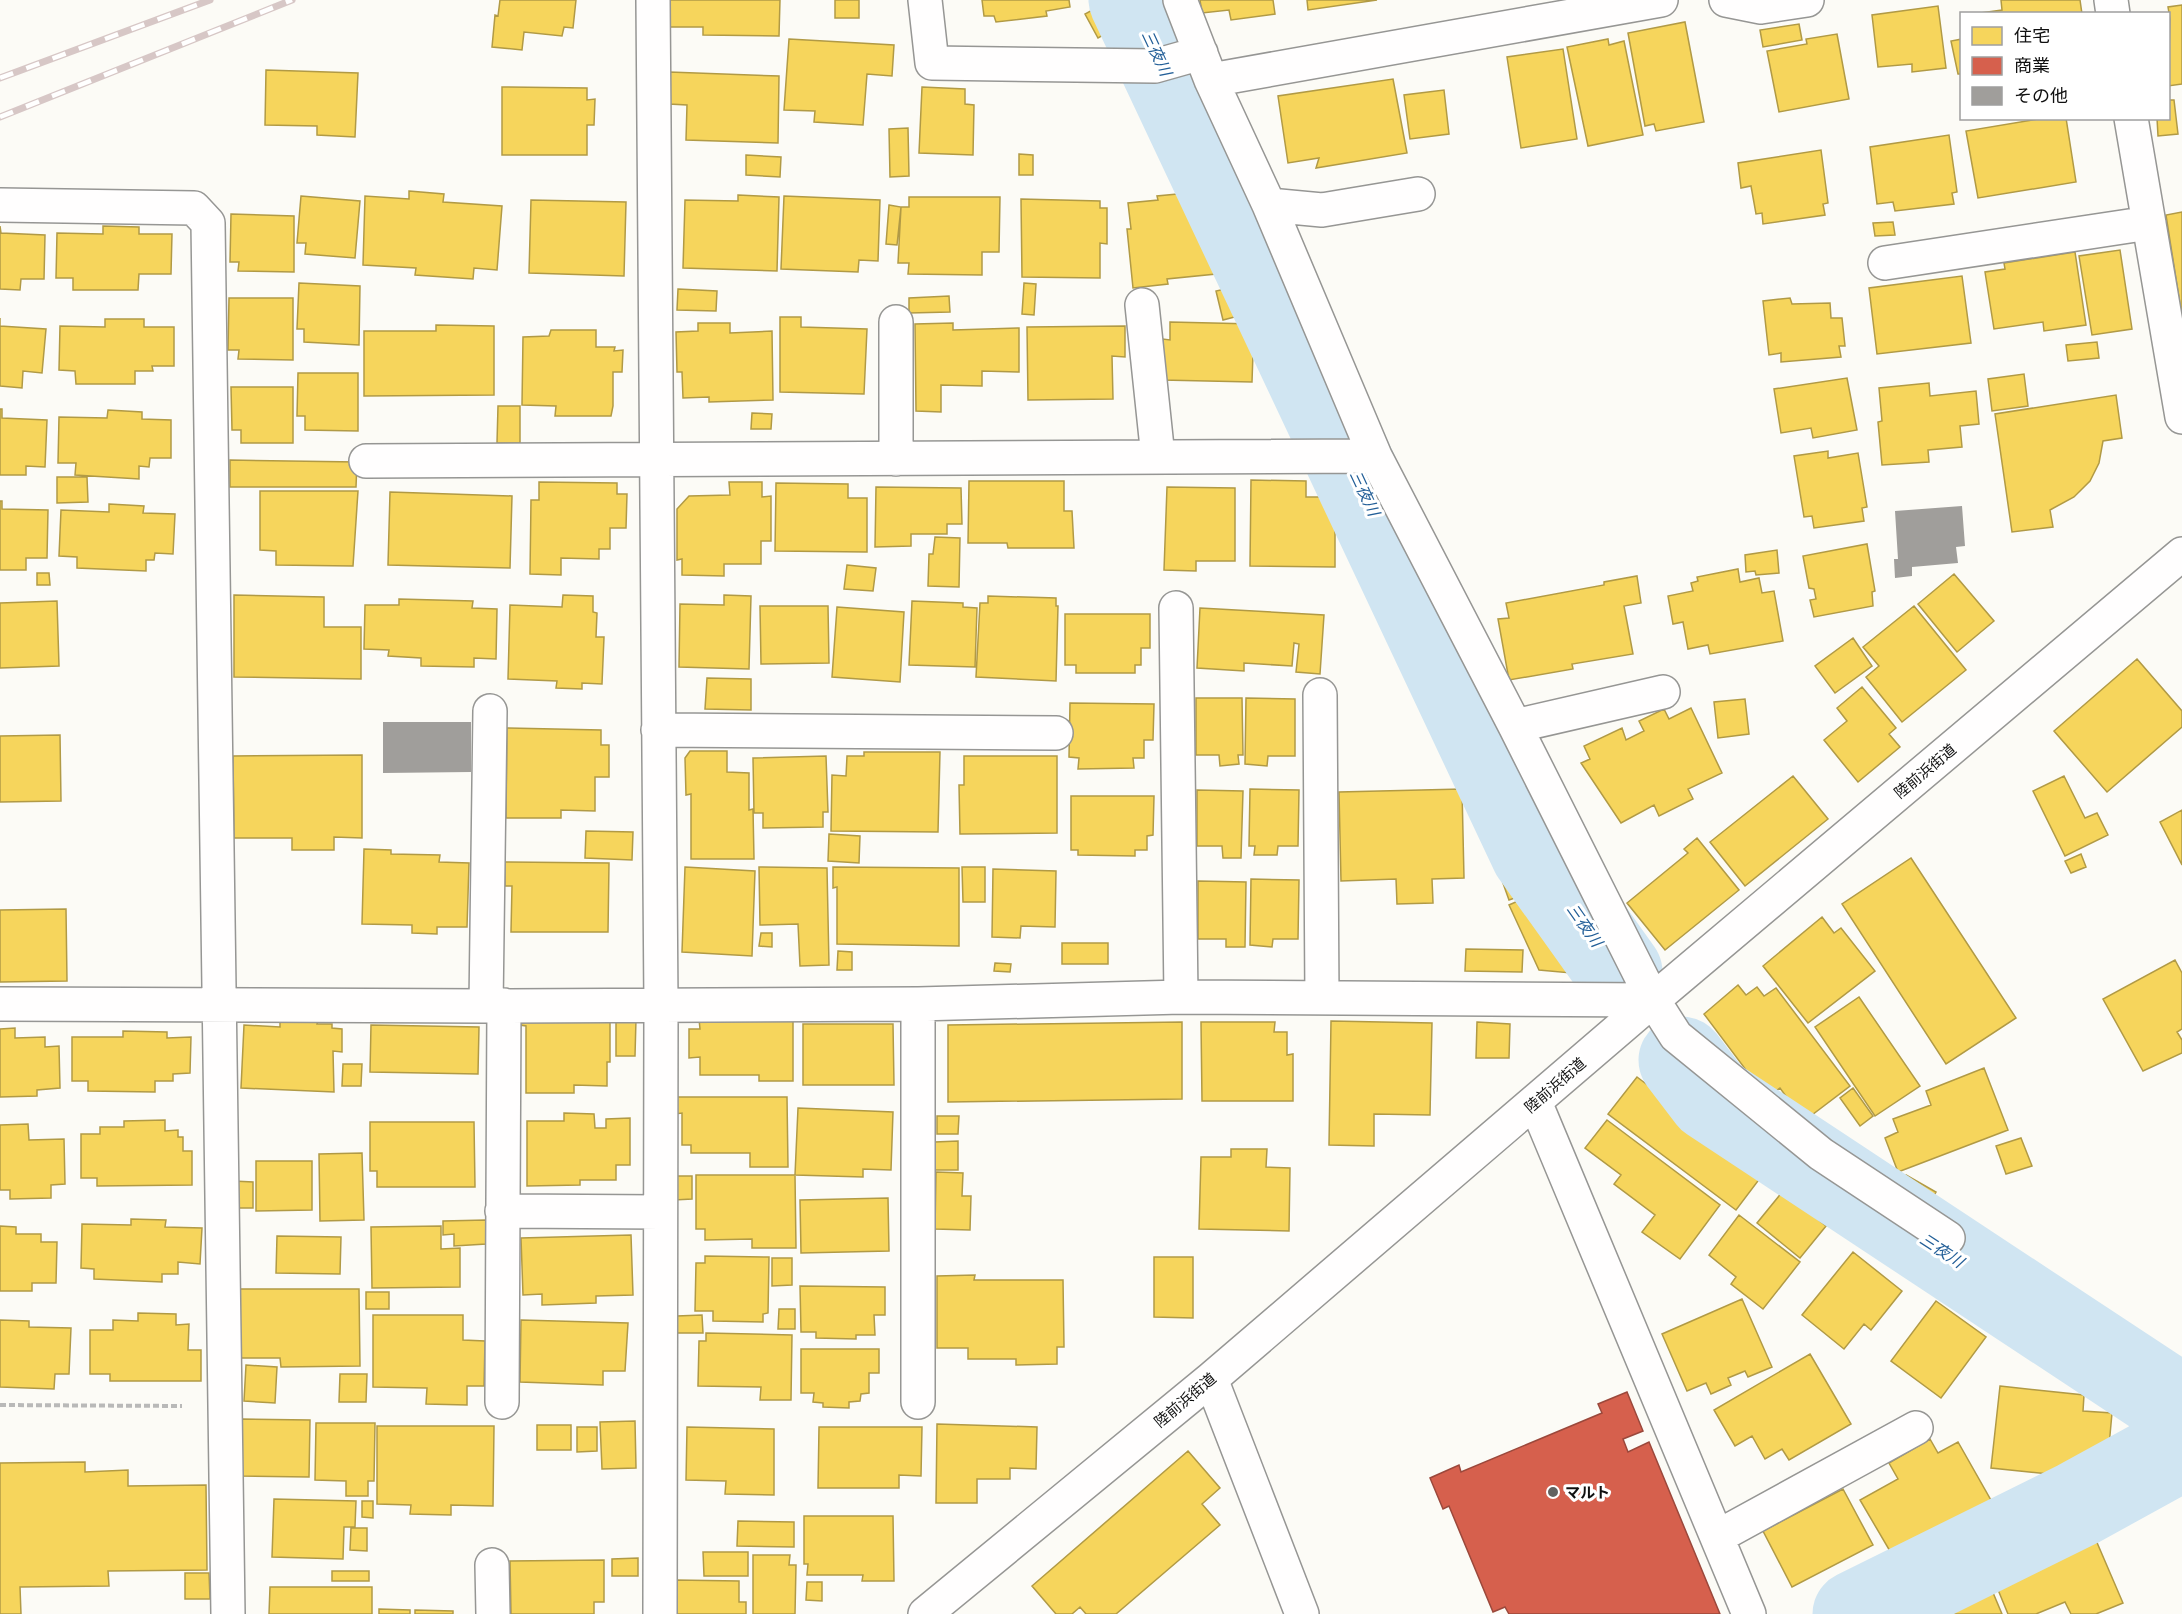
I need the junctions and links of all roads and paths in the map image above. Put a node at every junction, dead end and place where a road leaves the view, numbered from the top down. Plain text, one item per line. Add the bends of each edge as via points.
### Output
1 (653, 0) edge
2 (925, 0) edge
3 (1180, 0) edge
4 (1661, 0) edge
5 (1726, 0) edge
6 (1807, 0) edge
7 (1206, 66) junction
8 (2131, 120) edge
9 (1418, 194) dead end
10 (0, 205) edge
11 (1269, 205) junction
12 (2149, 223) junction
13 (1884, 263) dead end
14 (1142, 305) dead end
15 (896, 322) dead end
16 (2182, 417) edge
17 (1376, 456) junction
18 (1158, 457) junction
19 (896, 459) junction
20 (656, 460) junction
21 (366, 461) dead end
22 (2182, 554) edge
23 (1176, 608) dead end
24 (1663, 692) dead end
25 (1320, 695) dead end
26 (490, 711) dead end
27 (1515, 726) junction
28 (658, 729) junction
29 (1056, 733) dead end
30 (1181, 997) junction
31 (1322, 998) junction
32 (1653, 1000) junction
33 (0, 1004) edge
34 (661, 1004) junction
35 (918, 1004) junction
36 (220, 1005) junction
37 (495, 1005) junction
38 (1535, 1102) junction
39 (502, 1211) junction
40 (660, 1212) junction
41 (1948, 1238) dead end
42 (1210, 1379) junction
43 (502, 1402) dead end
44 (918, 1402) dead end
45 (0, 1405) edge
46 (225, 1407) junction
47 (1916, 1428) dead end
48 (1717, 1537) junction
49 (492, 1565) dead end
50 (228, 1614) edge
51 (493, 1614) edge
52 (660, 1614) edge
53 (925, 1614) edge
54 (1302, 1614) edge
55 (1749, 1614) edge

1 - 20 street
2 - 7 street via 932,63
3 - 7 street
4 - 7 street
5 - 6 street via 1761,8
7 - 11 street
8 - 12 street
9 - 11 street via 1323,210
10 - 36 street via 194,208 208,223
11 - 17 street
12 - 13 street
12 - 16 street
14 - 18 street
15 - 19 street
17 - 18 street
17 - 27 street
18 - 19 street
19 - 20 street
20 - 21 street
20 - 28 street
22 - 32 street, 陸前浜街道
23 - 30 street
24 - 27 street
25 - 31 street
26 - 37 street
27 - 32 street
28 - 29 street
28 - 34 street
30 - 31 street
30 - 35 street
31 - 32 street
32 - 38 street, 陸前浜街道
32 - 41 street via 1676,1036 1821,1154
33 - 36 street
34 - 35 street
34 - 37 street
34 - 40 street
35 - 44 street
36 - 37 street
36 - 46 street
37 - 39 street
38 - 42 street, 陸前浜街道
38 - 48 street
39 - 40 street
39 - 43 street
40 - 52 street
42 - 53 street, 陸前浜街道
42 - 54 street
45 - 46 path
46 - 50 street
47 - 48 street
48 - 55 street
49 - 51 street

